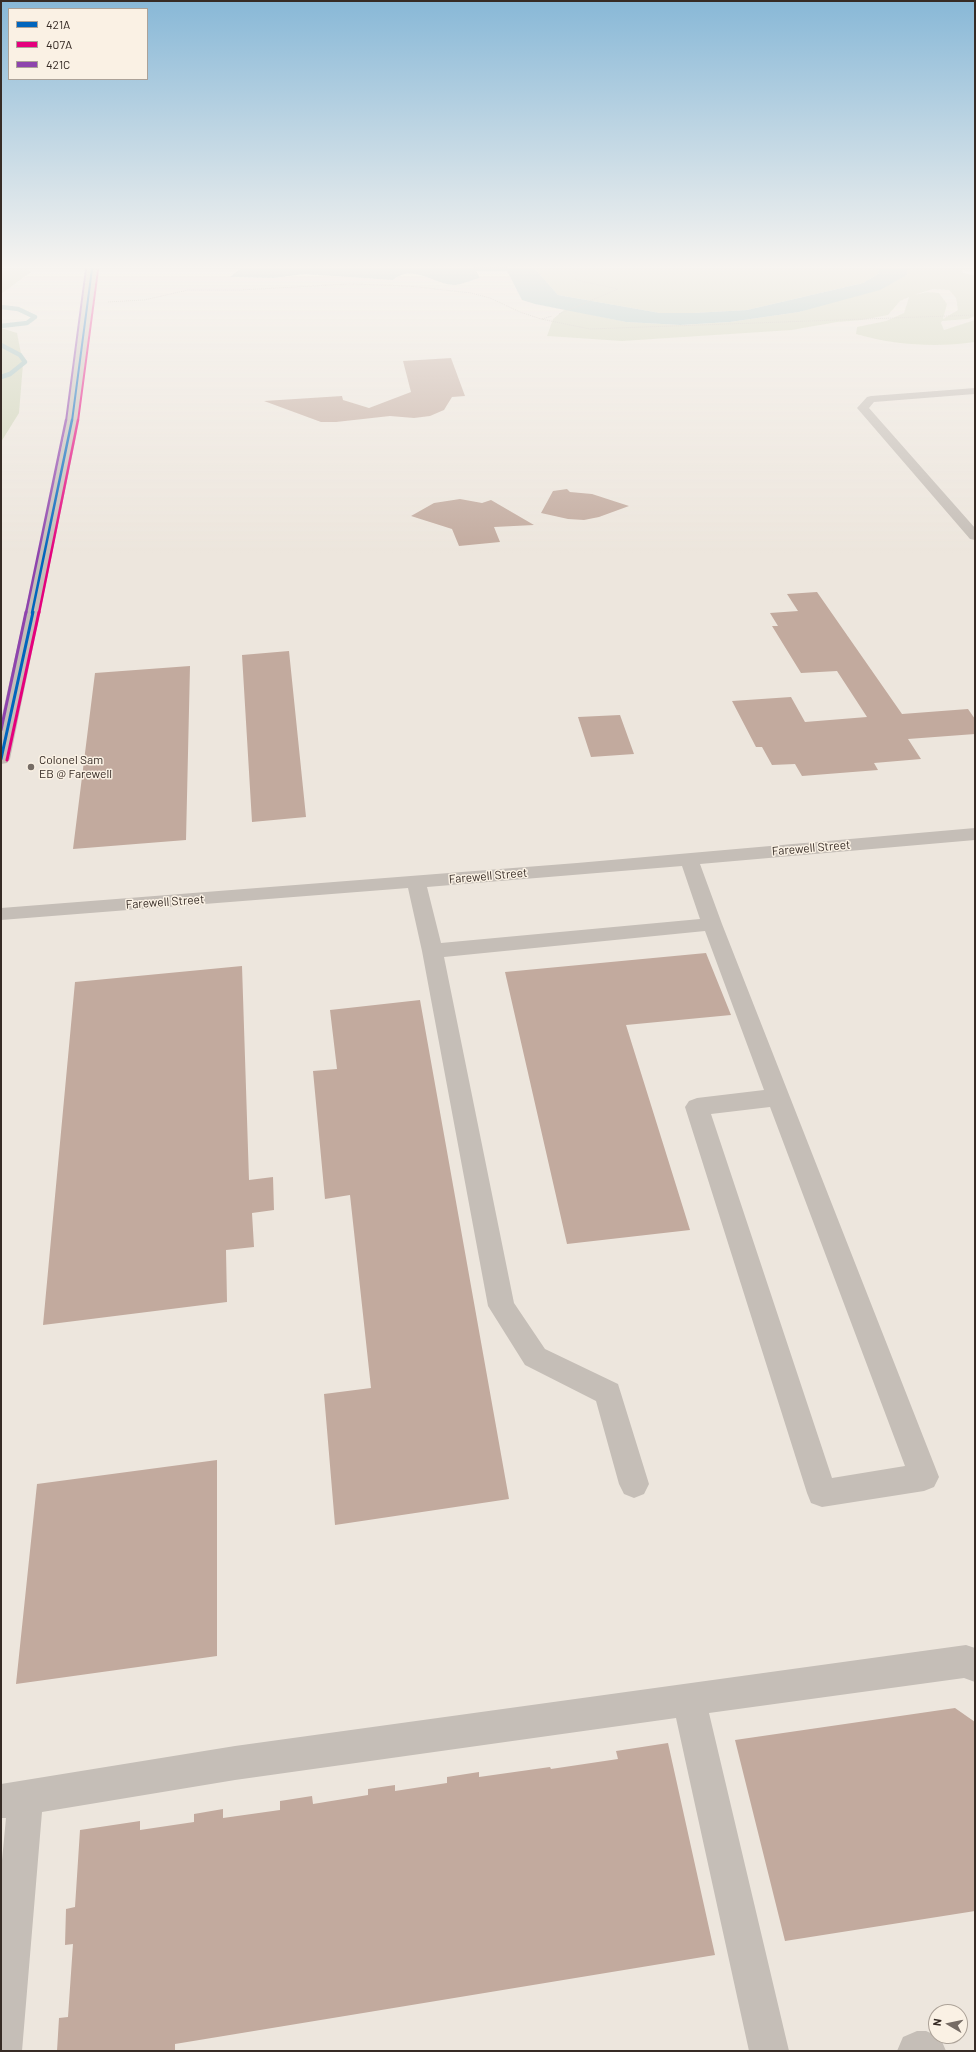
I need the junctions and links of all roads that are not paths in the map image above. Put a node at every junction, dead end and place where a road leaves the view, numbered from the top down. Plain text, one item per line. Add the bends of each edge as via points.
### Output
1 (79, 365) edge
2 (975, 391) edge
3 (975, 536) edge
4 (1, 759) edge
5 (975, 834) edge
6 (688, 859) junction
7 (416, 881) junction
8 (1, 914) edge
9 (712, 924) junction
10 (432, 952) junction
11 (779, 1097) junction
12 (634, 1484) dead end
13 (975, 1666) edge
14 (690, 1700) junction
15 (13, 1799) edge
16 (2, 2051) edge
17 (769, 2051) edge
18 (917, 2051) edge
19 (926, 2051) edge

1 - 4 street via 70,437
2 - 3 street via 871,399 863,408
5 - 6 street, Farewell Street
6 - 7 street, Farewell Street
6 - 9 street
7 - 8 street, Farewell Street
7 - 10 street
9 - 10 street
9 - 11 street
10 - 12 street via 501,1306 535,1357 608,1393
11 - 11 street via 833,1239 924,1477 822,1493 697,1106
13 - 14 street via 966,1661
14 - 15 street via 235,1763
14 - 17 street
15 - 16 street
18 - 19 street

